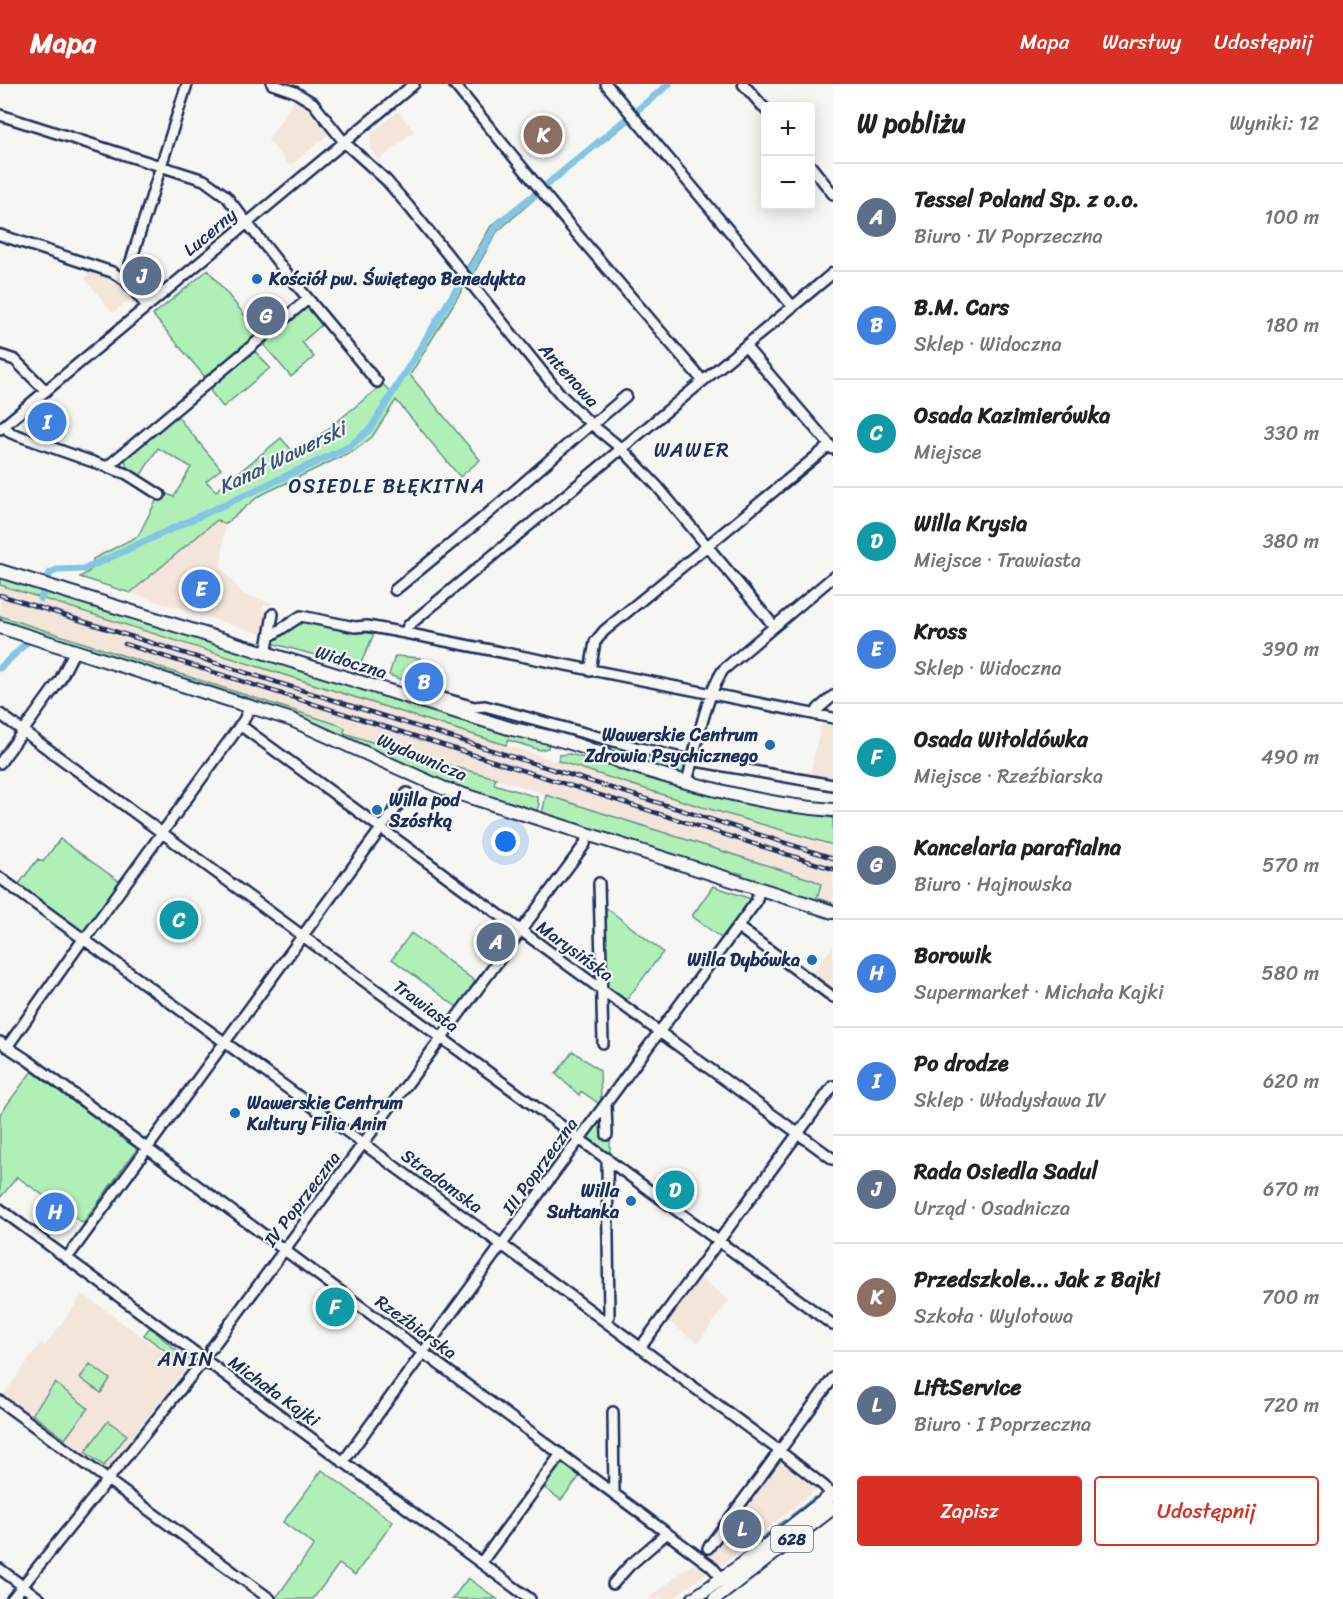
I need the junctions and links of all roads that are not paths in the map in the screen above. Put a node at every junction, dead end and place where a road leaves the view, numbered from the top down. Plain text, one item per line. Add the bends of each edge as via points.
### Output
1 (187, 84) edge
2 (272, 84) edge
3 (414, 84) edge
4 (454, 84) edge
5 (606, 84) edge
6 (743, 84) edge
7 (761, 105) edge
8 (0, 115) edge
9 (344, 142) junction
10 (160, 167) junction
11 (815, 171) edge
12 (833, 194) edge
13 (247, 222) junction
14 (0, 235) edge
15 (833, 273) edge
16 (125, 280) junction
17 (308, 299) junction
18 (147, 306) junction
19 (793, 307) junction
20 (745, 346) junction
21 (0, 355) edge
22 (703, 381) junction
23 (377, 382) dead end
24 (46, 391) junction
25 (626, 396) dead end
26 (592, 424) junction
27 (2, 427) edge
28 (831, 447) edge
29 (622, 449) junction
30 (108, 466) junction
31 (160, 495) dead end
32 (708, 546) junction
33 (0, 571) edge
34 (833, 577) edge
35 (395, 590) dead end
36 (273, 614) dead end
37 (774, 626) junction
38 (0, 627) edge
39 (405, 633) junction
40 (269, 637) junction
41 (75, 650) junction
42 (266, 654) junction
43 (590, 671) junction
44 (711, 694) junction
45 (436, 696) dead end
46 (833, 696) edge
47 (250, 706) junction
48 (0, 714) edge
49 (816, 715) junction
50 (833, 718) edge
51 (240, 725) junction
52 (23, 731) junction
53 (693, 761) junction
54 (0, 763) edge
55 (687, 782) junction
56 (833, 785) edge
57 (407, 793) dead end
58 (833, 810) edge
59 (382, 829) junction
60 (164, 832) junction
61 (588, 834) junction
62 (0, 878) edge
63 (599, 883) dead end
64 (760, 888) junction
65 (833, 912) edge
66 (738, 927) junction
67 (520, 931) junction
68 (303, 936) junction
69 (85, 938) junction
70 (602, 990) junction
71 (833, 997) edge
72 (660, 1034) junction
73 (441, 1037) junction
74 (225, 1042) junction
75 (603, 1043) dead end
76 (3, 1044) edge
77 (833, 1086) edge
78 (606, 1104) junction
79 (798, 1134) junction
80 (608, 1135) dead end
81 (580, 1139) junction
82 (363, 1144) junction
83 (146, 1149) junction
84 (607, 1158) junction
85 (833, 1160) edge
86 (0, 1209) edge
87 (719, 1241) junction
88 (502, 1246) junction
89 (284, 1250) junction
90 (67, 1258) junction
91 (610, 1321) junction
92 (833, 1324) edge
93 (640, 1348) junction
94 (211, 1349) dead end
95 (423, 1353) junction
96 (204, 1360) junction
97 (833, 1378) edge
98 (0, 1401) edge
99 (614, 1412) dead end
100 (779, 1450) junction
101 (561, 1454) junction
102 (343, 1462) junction
103 (108, 1481) junction
104 (614, 1494) junction
105 (833, 1494) edge
106 (833, 1508) edge
107 (667, 1533) junction
108 (708, 1548) dead end
109 (481, 1563) junction
110 (0, 1569) edge
111 (722, 1578) junction
112 (613, 1584) dead end
113 (22, 1586) junction
114 (517, 1595) edge
115 (12, 1599) edge
116 (40, 1599) edge
117 (270, 1599) edge
118 (530, 1599) edge
119 (693, 1599) edge
120 (715, 1599) edge

1 - 10 street
2 - 9 street, Antenowa via 313,103
3 - 9 street, Lucerny
4 - 22 street
5 - 19 street
6 - 7 street
8 - 10 street
9 - 13 street, Lucerny
9 - 26 street, Antenowa via 410,208 561,395
10 - 13 street via 216,187
10 - 16 street
11 - 12 street
13 - 17 street
13 - 18 street, Lucerny
14 - 16 street via 112,272
15 - 19 street
16 - 18 street
17 - 23 street
17 - 30 street
18 - 24 street, Lucerny
19 - 20 street
20 - 22 street
20 - 28 street
21 - 24 street via 15,360
22 - 29 street
24 - 27 street, Lucerny
25 - 26 street
26 - 29 street, Antenowa
26 - 35 street
27 - 30 street via 20,437
28 - 32 street
29 - 32 street, Antenowa
29 - 39 street via 408,626
30 - 31 street
32 - 37 street, Antenowa
32 - 43 street via 599,636
33 - 42 main road, Widoczna
34 - 37 street
36 - 40 street
37 - 44 street via 723,670
38 - 41 main road, Wydawnicza
39 - 40 street via 301,616
39 - 43 street
40 - 42 street
41 - 47 main road, Wydawnicza
41 - 52 street via 60,680
42 - 55 main road, Widoczna via 563,741
43 - 44 street
44 - 49 street
44 - 53 street
45 - 53 street
46 - 49 street
47 - 51 street
47 - 61 main road, Wydawnicza via 319,730 439,787
48 - 52 street, Trawiasta
49 - 50 street
51 - 59 street, Marysińska
51 - 60 street
52 - 54 street
52 - 60 street, Trawiasta
53 - 55 street
53 - 56 street
55 - 58 main road, Widoczna via 736,796
57 - 59 street
59 - 67 street, Marysińska
59 - 68 street
60 - 68 street, Trawiasta
60 - 69 street
61 - 64 main road, Wydawnicza
61 - 67 street, IV Poprzeczna via 585,844
62 - 69 street, Stradomska
63 - 70 street
64 - 65 main road, Wydawnicza
64 - 66 street, III Poprzeczna via 756,902
66 - 71 street
66 - 72 street, III Poprzeczna
67 - 70 street, Marysińska
67 - 73 street, IV Poprzeczna
68 - 73 street, Trawiasta
68 - 74 street
69 - 74 street, Stradomska
69 - 76 street
70 - 72 street, Marysińska
70 - 75 street
72 - 78 street, III Poprzeczna
72 - 79 street, Marysińska
73 - 81 street, Trawiasta
73 - 82 street, IV Poprzeczna
74 - 82 street, Stradomska
74 - 83 street
76 - 83 street, Rzeźbiarska
77 - 79 street
78 - 80 street
78 - 81 street, III Poprzeczna
79 - 85 street, Marysińska
79 - 87 street
81 - 84 street, Trawiasta
81 - 88 street, III Poprzeczna
82 - 88 street, Stradomska
82 - 89 street, IV Poprzeczna
83 - 89 street, Rzeźbiarska
83 - 90 street
84 - 87 street, Trawiasta
84 - 91 street
86 - 90 street, Michała Kajki
87 - 92 street, Trawiasta
87 - 93 street
88 - 91 street, Stradomska
88 - 95 street, III Poprzeczna
89 - 94 street, IV Poprzeczna
89 - 95 street, Rzeźbiarska
90 - 96 street, Michała Kajki
91 - 93 street, Stradomska
93 - 100 street, Stradomska
95 - 101 street, Rzeźbiarska
95 - 102 street, III Poprzeczna
96 - 102 street, Michała Kajki
96 - 103 street
97 - 100 street
98 - 103 street
99 - 104 street
100 - 105 street, Stradomska
100 - 108 street
101 - 104 street, Rzeźbiarska
101 - 109 street
102 - 109 street, Michała Kajki
103 - 113 street
103 - 117 street
104 - 107 street, Rzeźbiarska
105 - 111 main road, 628
106 - 120 main road, 628
107 - 111 street, Rzeźbiarska
107 - 112 street
109 - 114 street, Michała Kajki
110 - 113 street
111 - 119 main road, 628
113 - 115 street
113 - 116 street
114 - 118 street, Michała Kajki

